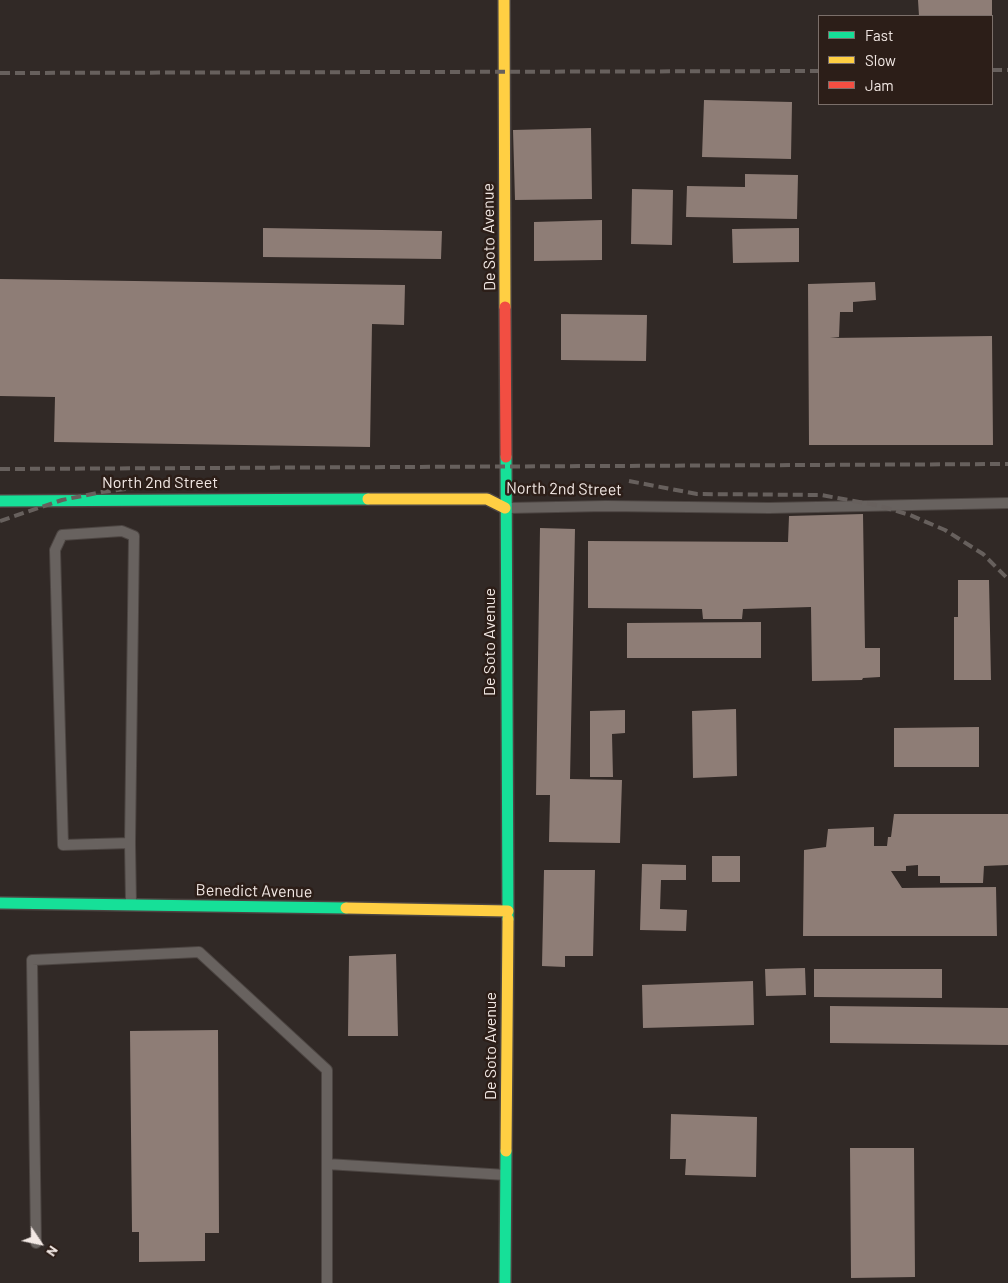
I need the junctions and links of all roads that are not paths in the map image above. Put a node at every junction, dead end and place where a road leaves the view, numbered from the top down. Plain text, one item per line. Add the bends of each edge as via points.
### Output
1 (504, 0) edge
2 (0, 501) edge
3 (1008, 502) edge
4 (505, 508) junction
5 (130, 843) junction
6 (0, 904) edge
7 (131, 905) junction
8 (508, 911) junction
9 (327, 1164) junction
10 (506, 1175) junction
11 (36, 1243) dead end
12 (327, 1283) edge
13 (505, 1283) edge

1 - 4 street, De Soto Avenue via 508,435 504,466
2 - 4 street, North 2nd Street via 487,499
3 - 4 lane, North 2nd Street via 769,508
4 - 8 street, De Soto Avenue
5 - 5 lane via 134,536 122,531 62,535 55,550 63,845
5 - 7 lane
6 - 7 street, Benedict Avenue
7 - 8 street, Benedict Avenue
8 - 10 street, De Soto Avenue
9 - 10 lane
9 - 11 lane via 327,1070 199,952 32,960
9 - 12 lane
10 - 13 street, De Soto Avenue

